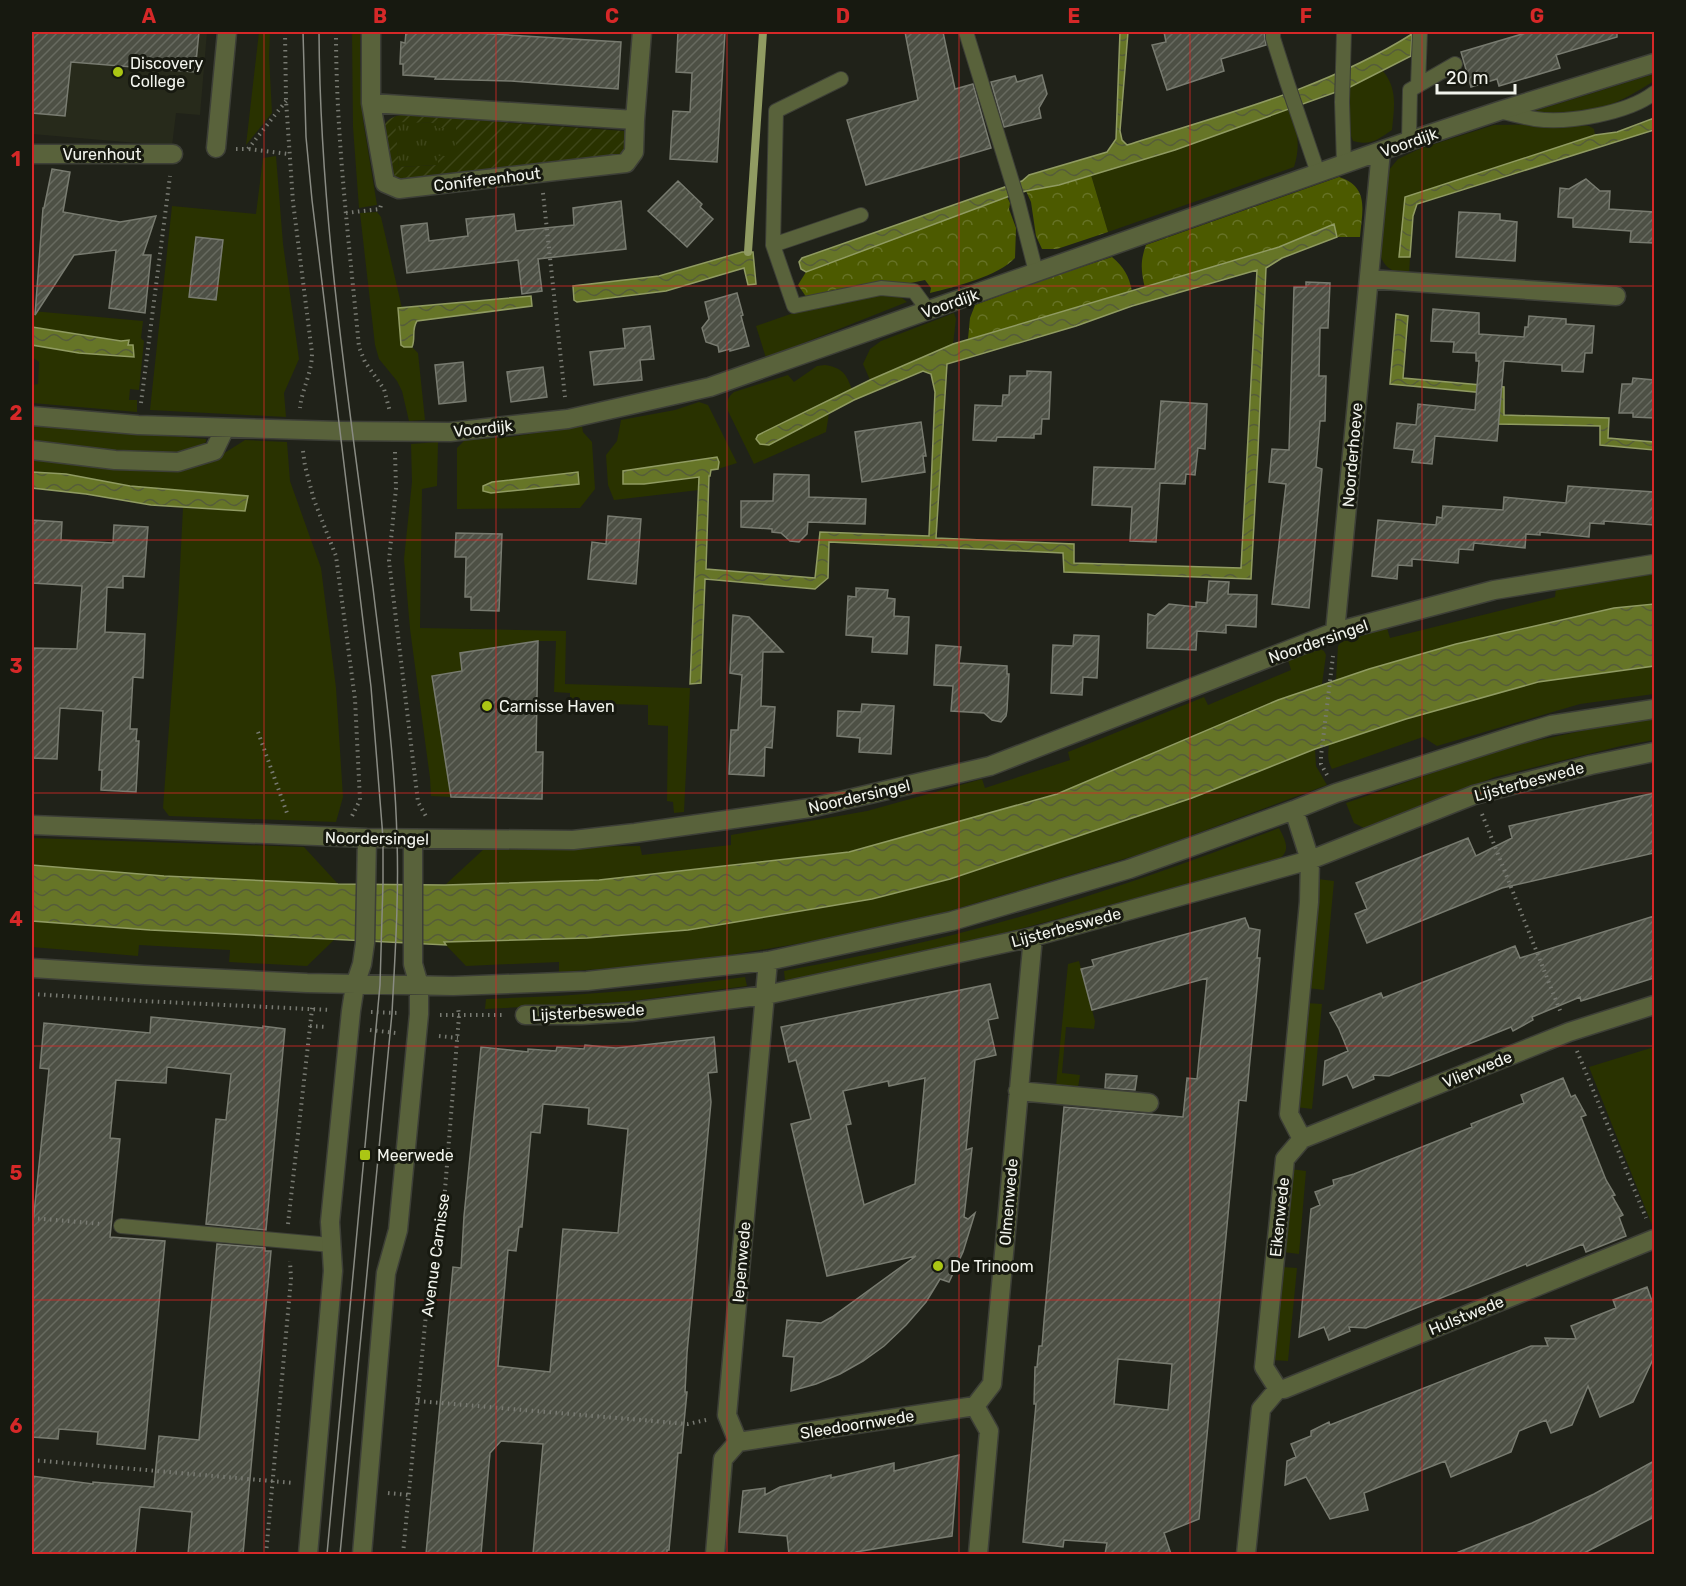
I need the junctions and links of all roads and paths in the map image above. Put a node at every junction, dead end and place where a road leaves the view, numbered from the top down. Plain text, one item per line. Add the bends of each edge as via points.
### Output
1 (227, 32) edge
2 (371, 32) edge
3 (642, 32) edge
4 (966, 32) edge
5 (1273, 32) edge
6 (1344, 32) edge
7 (1420, 32) edge
8 (1654, 63) edge
9 (1455, 64) dead end
10 (841, 80) dead end
11 (1418, 85) junction
12 (1654, 93) edge
13 (286, 100) dead end
14 (371, 103) junction
15 (1499, 111) junction
16 (635, 120) junction
17 (1409, 141) junction
18 (216, 148) joint
19 (248, 149) junction
20 (1381, 151) junction
21 (32, 154) edge
22 (173, 154) joint
23 (289, 154) dead end
24 (1344, 164) junction
25 (541, 173) junction
26 (1318, 173) junction
27 (384, 183) junction
28 (346, 213) dead end
29 (861, 215) dead end
30 (773, 245) junction
31 (1036, 273) junction
32 (1369, 279) junction
33 (1616, 296) dead end
34 (928, 310) junction
35 (32, 416) edge
36 (568, 418) junction
37 (138, 425) junction
38 (225, 428) junction
39 (32, 450) edge
40 (1654, 564) edge
41 (1335, 632) junction
42 (1331, 676) dead end
43 (1654, 709) edge
44 (258, 732) dead end
45 (1654, 752) edge
46 (1321, 756) dead end
47 (1294, 810) junction
48 (32, 825) edge
49 (295, 836) junction
50 (367, 838) junction
51 (413, 839) junction
52 (1310, 860) junction
53 (1033, 937) junction
54 (768, 961) junction
55 (32, 968) edge
56 (322, 984) junction
57 (355, 985) junction
58 (419, 986) junction
59 (453, 986) junction
60 (32, 994) edge
61 (766, 995) junction
62 (1654, 1005) edge
63 (312, 1009) junction
64 (420, 1014) junction
65 (525, 1015) joint
66 (459, 1016) junction
67 (350, 1020) junction
68 (310, 1026) junction
69 (417, 1035) junction
70 (458, 1038) junction
71 (1018, 1091) junction
72 (1149, 1103) dead end
73 (1302, 1139) junction
74 (32, 1218) edge
75 (121, 1226) joint
76 (1654, 1239) edge
77 (288, 1241) junction
78 (331, 1245) junction
79 (1278, 1389) junction
80 (418, 1401) junction
81 (975, 1406) junction
82 (727, 1415) junction
83 (738, 1442) junction
84 (32, 1460) edge
85 (274, 1481) junction
86 (314, 1485) junction
87 (368, 1491) junction
88 (408, 1495) junction
89 (266, 1554) edge
90 (308, 1554) edge
91 (362, 1554) edge
92 (403, 1554) edge
93 (715, 1554) edge
94 (978, 1554) edge
95 (1246, 1554) edge

1 - 18 street
2 - 14 street
3 - 16 street, Coniferenhout
4 - 31 lane
5 - 26 lane
6 - 24 lane
7 - 11 lane
8 - 15 street, Voordijk
9 - 11 lane
10 - 30 lane via 776,111
11 - 17 lane via 1410,90
12 - 15 lane via 1646,100 1583,119 1537,120
13 - 19 path
14 - 16 street
14 - 27 street
15 - 17 street, Voordijk
16 - 25 street, Coniferenhout via 634,152 626,163
17 - 20 street, Voordijk
18 - 19 path
19 - 23 path
20 - 24 street, Voordijk
20 - 32 street, Noorderhoeve
21 - 22 street, Vurenhout
22 - 37 path
24 - 26 street, Voordijk
25 - 27 street, Coniferenhout via 399,189
25 - 36 path
26 - 31 street, Voordijk
27 - 28 path via 380,209
29 - 30 lane
30 - 34 lane via 794,306 881,288 914,291
31 - 34 street, Voordijk
32 - 33 street
32 - 41 street, Noorderhoeve
34 - 36 street, Voordijk via 710,387
35 - 37 street, Voordijk
36 - 38 street, Voordijk via 450,432
37 - 38 street, Voordijk
38 - 39 street via 214,451 178,462 116,460
40 - 41 street, Noordersingel via 1494,590
41 - 51 street, Noordersingel via 990,766 810,808 573,840
42 - 46 path
43 - 47 street via 1517,735
44 - 49 path
45 - 52 street, Lijsterbeswede via 1474,795
47 - 52 street
47 - 54 street via 1129,869 952,921
48 - 49 street, Noordersingel
49 - 50 street, Noordersingel
50 - 51 street, Noordersingel
50 - 57 street via 365,943
51 - 58 street via 413,964
52 - 53 street, Lijsterbeswede
52 - 73 street via 1289,1114
53 - 61 street, Lijsterbeswede
53 - 71 street, Olmenwede
54 - 59 street via 587,981
54 - 61 street, Iepenwede
55 - 56 street
56 - 57 street
56 - 63 path
57 - 58 street
57 - 67 street
58 - 59 street
58 - 64 street
59 - 66 path, Avenue Carnisse
60 - 63 path
61 - 65 street, Lijsterbeswede via 631,1012
61 - 82 street, Iepenwede
62 - 73 street, Vlierwede via 1569,1032
63 - 67 path
63 - 68 path
64 - 66 path
64 - 67 path
64 - 69 street
65 - 66 path, Lijsterbeswede
66 - 70 path, Avenue Carnisse
67 - 68 path
67 - 69 path
67 - 78 street
68 - 77 path
69 - 70 path
69 - 87 street via 398,1230 387,1274
70 - 80 path, Avenue Carnisse via 441,1239 430,1272
71 - 72 street
71 - 81 street, Olmenwede via 992,1384
73 - 79 street, Eikenwede via 1285,1159 1265,1355 1264,1367
74 - 75 path
75 - 77 lane
76 - 79 street, Hulstwede
77 - 78 lane
77 - 85 path via 291,1279
78 - 86 street via 333,1271
79 - 95 street via 1261,1409
80 - 82 path via 688,1424
80 - 88 path, Avenue Carnisse
81 - 83 street, Sleedoornwede
81 - 94 street via 989,1431
82 - 83 street, Iepenwede
83 - 93 street via 723,1459
84 - 85 path
85 - 86 path
85 - 89 path
86 - 90 street
87 - 88 path
87 - 91 street
88 - 92 path, Avenue Carnisse

